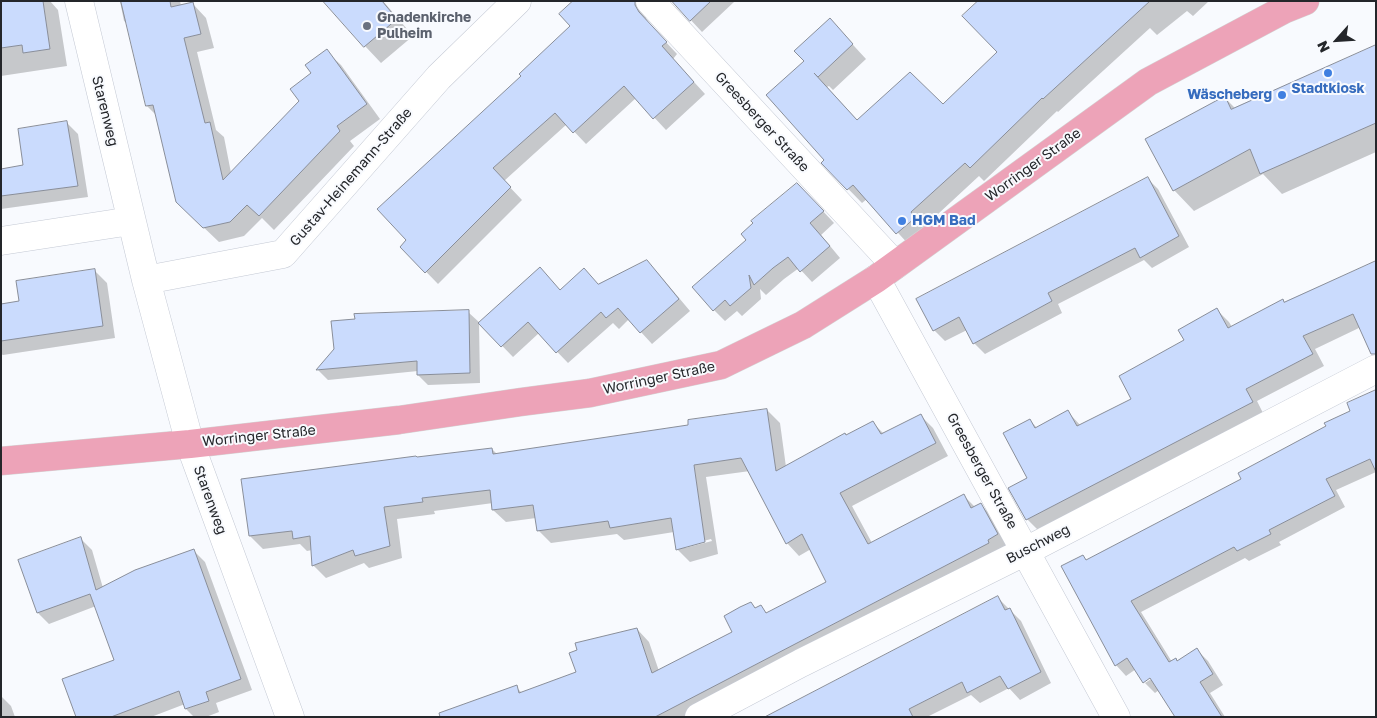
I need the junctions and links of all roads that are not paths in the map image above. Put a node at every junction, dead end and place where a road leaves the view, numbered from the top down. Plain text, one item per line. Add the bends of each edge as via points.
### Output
1 (79, 1) edge
2 (517, 1) edge
3 (650, 1) edge
4 (1306, 1) edge
5 (131, 221) junction
6 (1, 241) edge
7 (886, 272) junction
8 (146, 280) junction
9 (1376, 369) edge
10 (190, 444) junction
11 (1, 461) edge
12 (1026, 551) junction
13 (290, 717) edge
14 (699, 717) edge
15 (1116, 717) edge

1 - 5 street, Starenweg
2 - 8 street, Gustav-Heinemann-Straße via 439,77 282,254
3 - 7 street, Greesberger Straße
4 - 7 main road, Worringer Straße via 1148,82
5 - 6 street
5 - 8 street, Starenweg
7 - 10 main road, Worringer Straße via 803,325 720,365 590,394
7 - 12 street, Greesberger Straße
8 - 10 street, Starenweg
9 - 12 street, Buschweg
10 - 11 main road, Worringer Straße
10 - 13 street, Starenweg
12 - 14 street, Buschweg
12 - 15 street, Greesberger Straße

